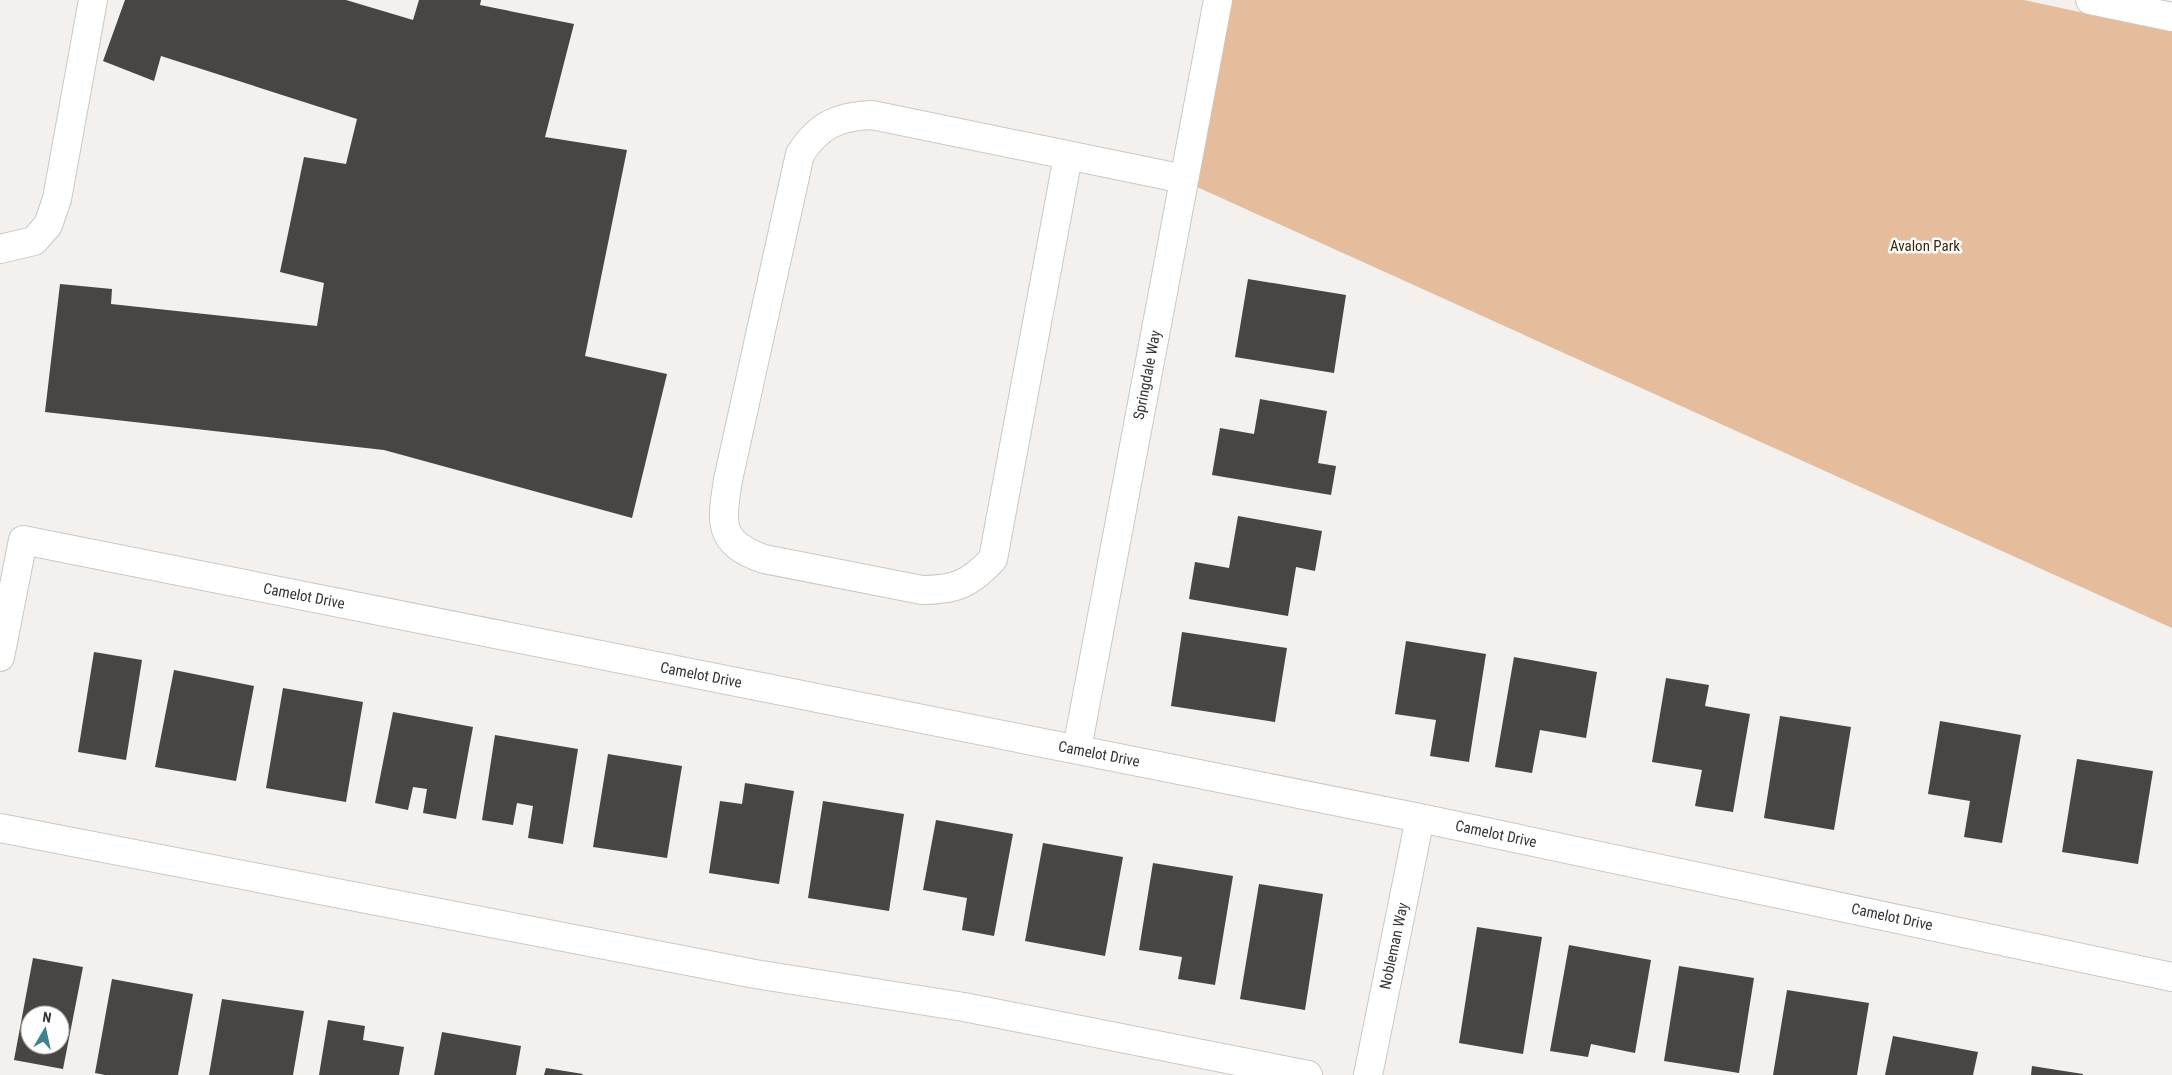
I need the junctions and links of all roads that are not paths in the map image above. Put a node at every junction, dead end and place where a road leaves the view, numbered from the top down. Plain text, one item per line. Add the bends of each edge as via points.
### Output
1 (93, 0) edge
2 (1218, 0) edge
3 (2090, 0) edge
4 (2172, 17) edge
5 (1068, 156) junction
6 (1184, 179) junction
7 (0, 249) edge
8 (0, 656) edge
9 (1077, 749) junction
10 (1420, 818) junction
11 (0, 828) edge
12 (2172, 977) edge
13 (1308, 1075) edge
14 (1368, 1075) edge

1 - 7 street via 57,199 48,226 34,241
2 - 6 street, Springdale Way
3 - 4 street
5 - 5 street via 872,115 835,120 810,139 800,154 728,480 724,520 728,538 743,552 922,590 946,590 965,582 993,559
5 - 6 street
6 - 9 street, Springdale Way
8 - 9 street, Camelot Drive via 24,540
9 - 10 street, Camelot Drive
10 - 12 street, Camelot Drive
10 - 14 street, Nobleman Way
11 - 13 street via 755,974 964,1007

